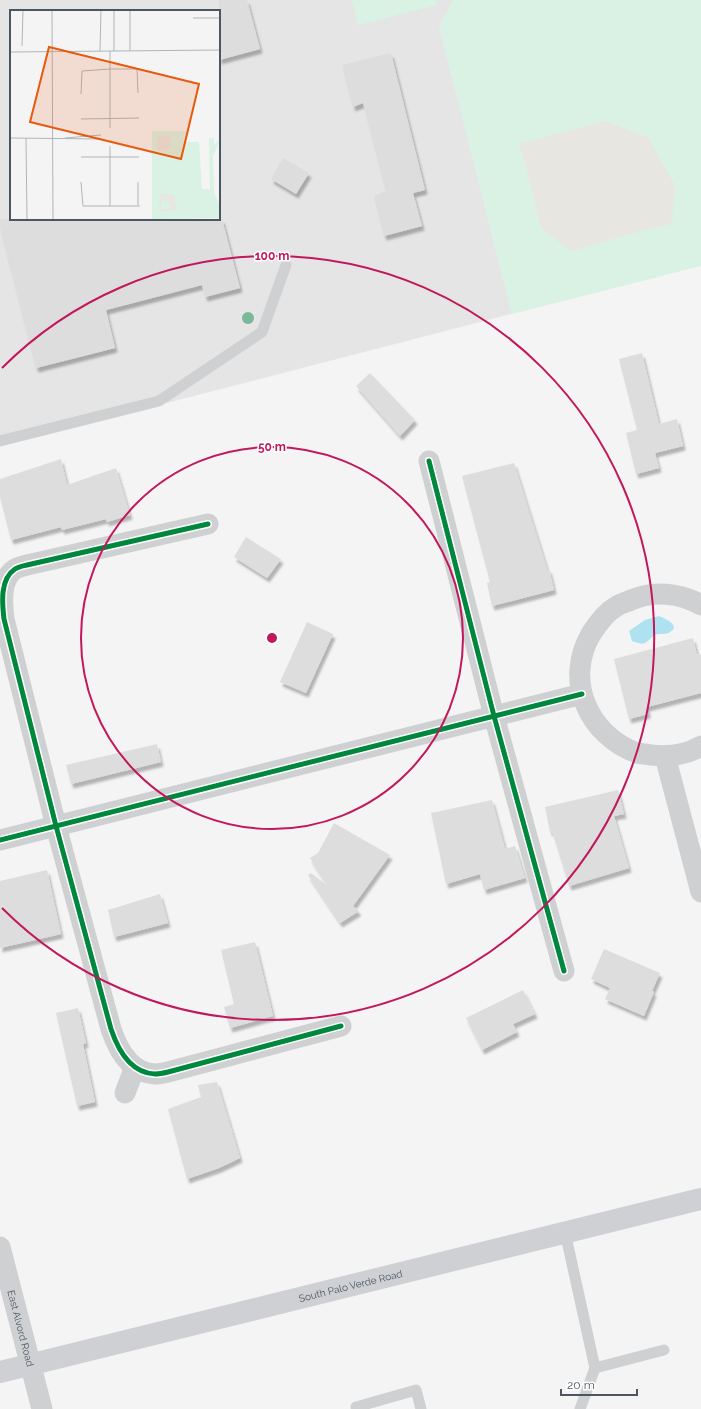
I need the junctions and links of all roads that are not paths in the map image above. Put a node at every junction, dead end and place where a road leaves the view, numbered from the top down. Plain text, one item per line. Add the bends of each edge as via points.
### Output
1 (286, 264) dead end
2 (0, 442) edge
3 (429, 461) dead end
4 (208, 524) dead end
5 (3, 579) edge
6 (701, 605) edge
7 (582, 694) junction
8 (494, 716) junction
9 (700, 748) edge
10 (665, 756) junction
11 (56, 826) junction
12 (0, 840) edge
13 (701, 892) edge
14 (564, 971) dead end
15 (341, 1026) dead end
16 (135, 1067) junction
17 (125, 1093) dead end
18 (701, 1199) edge
19 (565, 1232) junction
20 (0, 1247) edge
21 (664, 1350) dead end
22 (30, 1364) junction
23 (595, 1368) junction
24 (0, 1372) edge
25 (42, 1409) edge
26 (357, 1409) edge
27 (421, 1409) edge
28 (580, 1409) edge

1 - 2 lane via 262,332 159,401
3 - 8 street
4 - 5 street via 27,565 14,569
5 - 11 street via 4,619
6 - 7 street via 690,599 666,593 640,596 617,606 598,622 585,644 580,669
7 - 8 street
7 - 10 street via 593,720 612,740 637,753
8 - 11 street
8 - 14 street
9 - 10 street via 683,754
10 - 13 street
11 - 12 street
11 - 16 street via 116,1045 126,1060
15 - 16 street via 168,1072 155,1074
16 - 17 street
18 - 19 main road, South Palo Verde Road
19 - 22 main road, South Palo Verde Road
19 - 23 lane
20 - 22 street, East Alvord Road
21 - 23 lane
22 - 24 main road, South Palo Verde Road
22 - 25 street, East Alvord Road
23 - 28 lane
26 - 27 lane via 356,1407 416,1390

